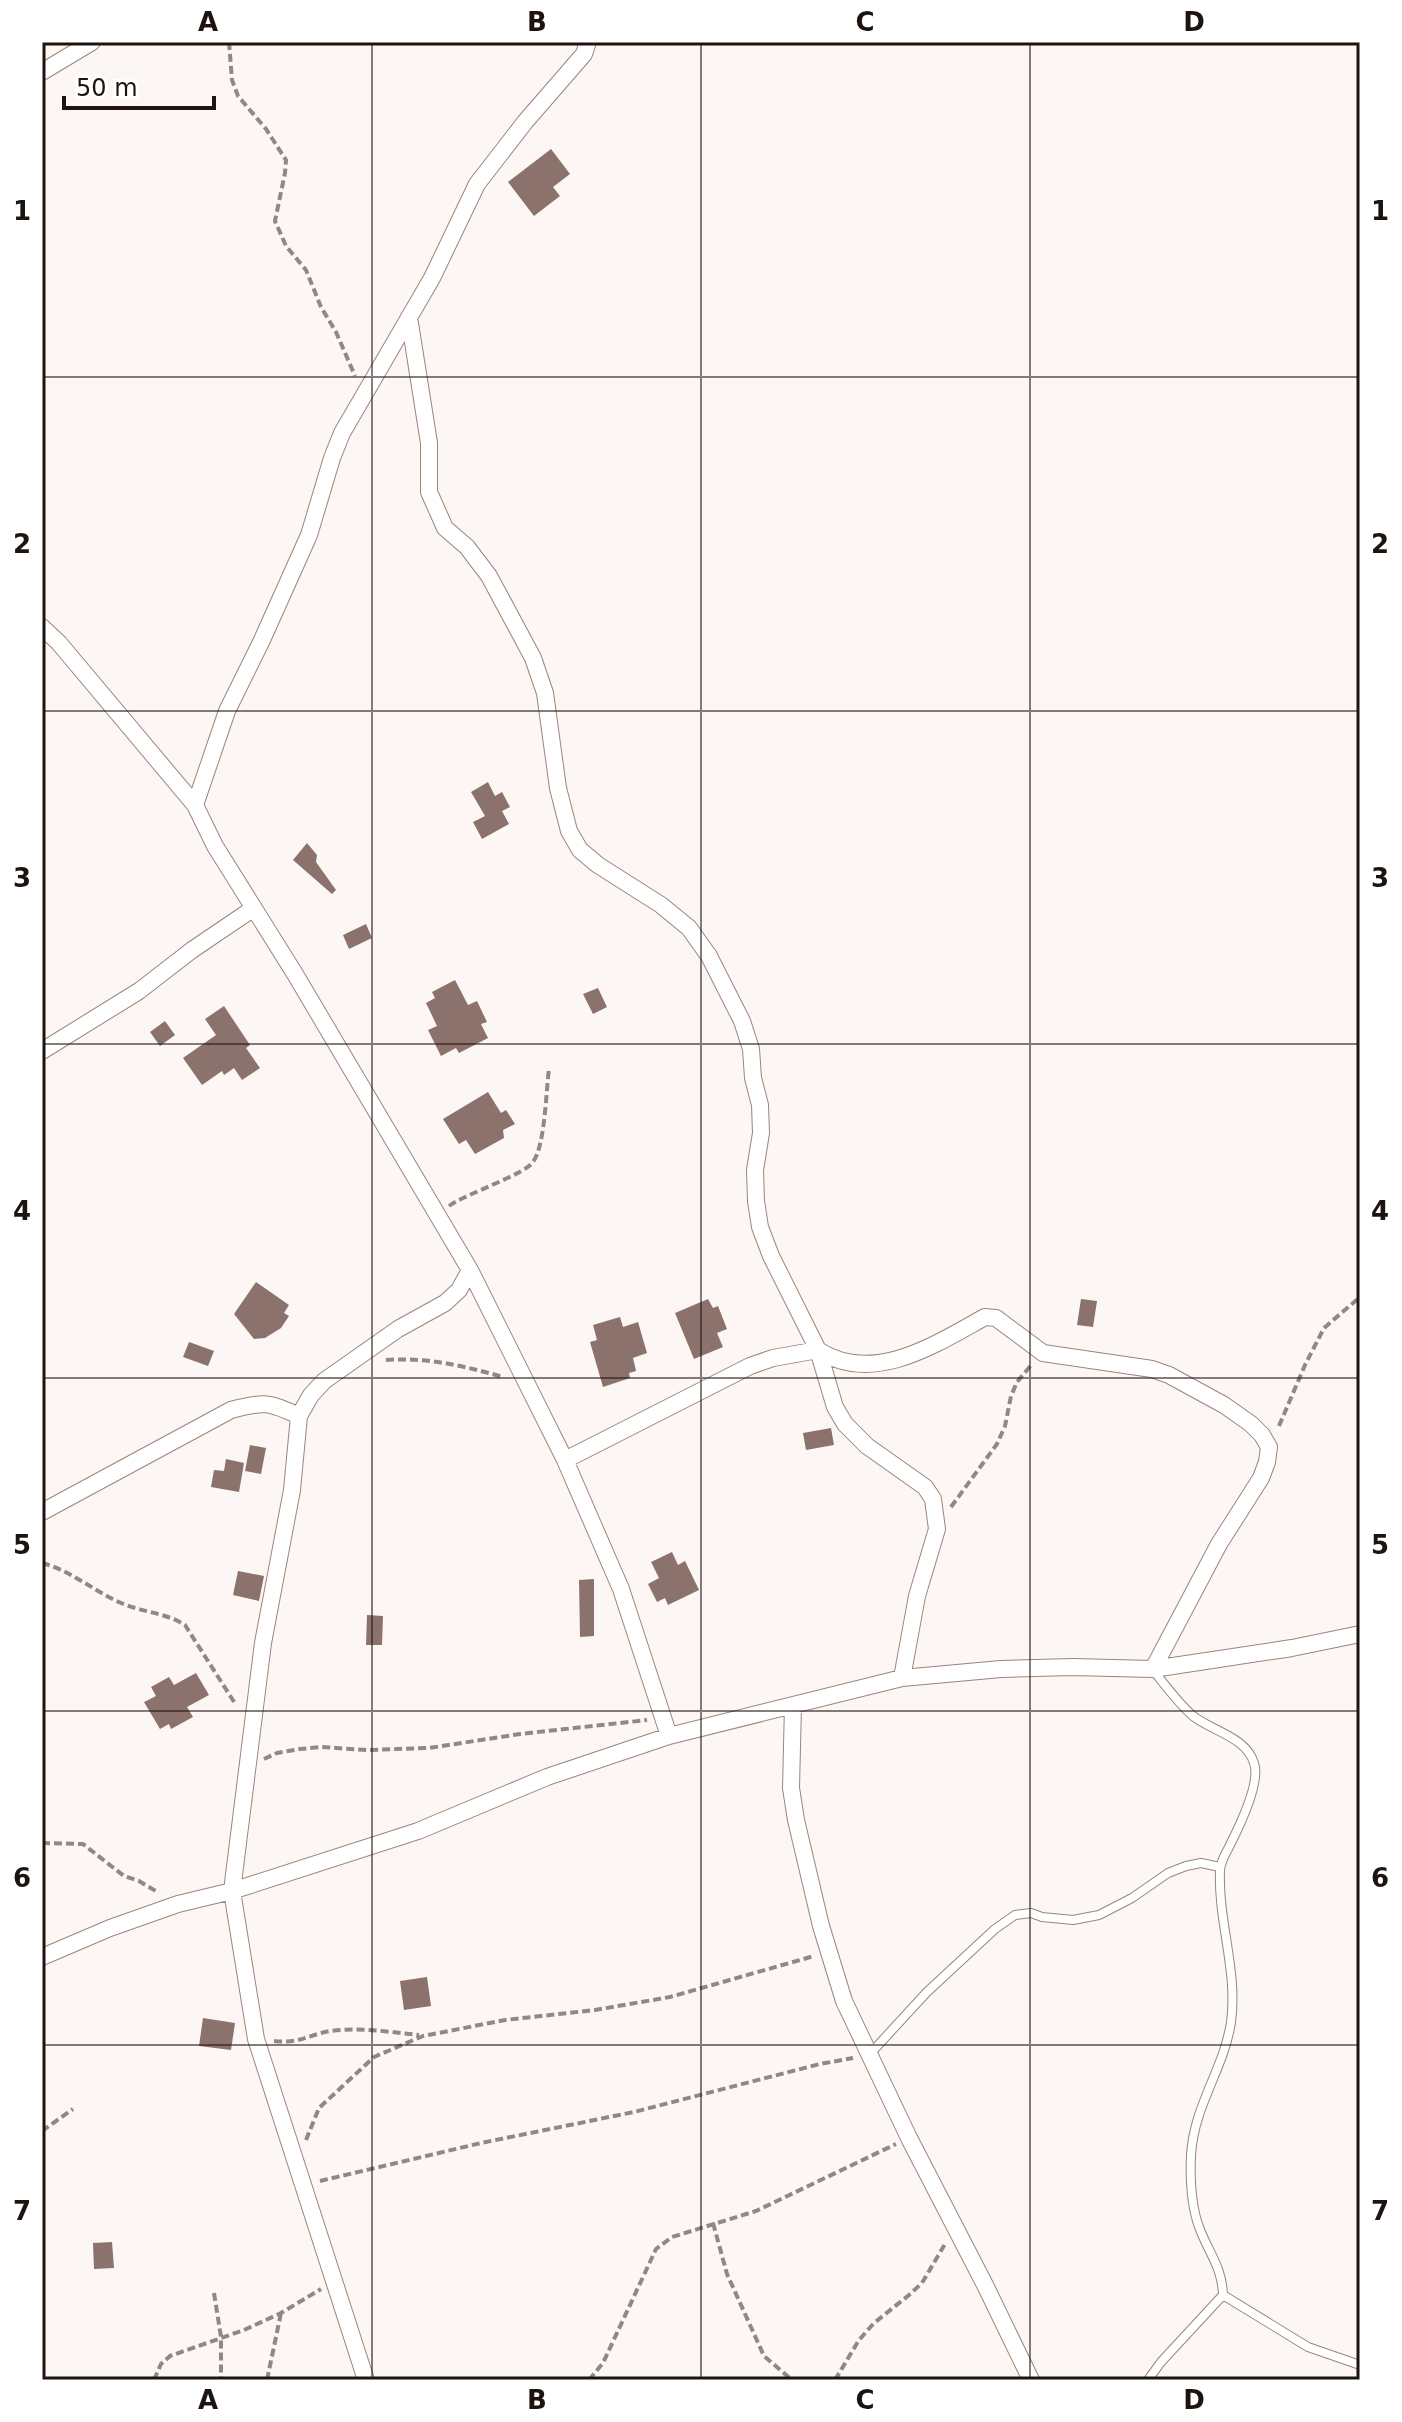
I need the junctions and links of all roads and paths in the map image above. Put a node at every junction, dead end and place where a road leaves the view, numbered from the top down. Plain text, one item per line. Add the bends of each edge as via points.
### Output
1 (92, 42) edge
2 (229, 42) edge
3 (588, 42) edge
4 (42, 72) edge
5 (409, 317) junction
6 (365, 392) junction
7 (42, 627) edge
8 (50, 645) edge
9 (195, 805) junction
10 (254, 908) junction
11 (42, 1051) edge
12 (549, 1069) dead end
13 (437, 1214) junction
14 (470, 1270) junction
15 (1360, 1297) edge
16 (818, 1350) junction
17 (1043, 1353) junction
18 (348, 1363) junction
19 (529, 1384) junction
20 (299, 1416) junction
21 (1269, 1447) junction
22 (565, 1460) junction
23 (42, 1512) edge
24 (937, 1529) junction
25 (42, 1563) edge
26 (1360, 1634) edge
27 (1153, 1669) junction
28 (902, 1678) junction
29 (793, 1705) junction
30 (664, 1719) junction
31 (252, 1731) junction
32 (669, 1736) junction
33 (248, 1767) junction
34 (42, 1843) edge
35 (1220, 1867) junction
36 (232, 1891) junction
37 (178, 1904) junction
38 (828, 1952) junction
39 (42, 1957) edge
40 (423, 2036) junction
41 (256, 2039) junction
42 (868, 2055) junction
43 (73, 2109) dead end
44 (42, 2131) edge
45 (909, 2138) junction
46 (296, 2165) junction
47 (302, 2185) junction
48 (713, 2223) junction
49 (954, 2228) junction
50 (333, 2282) junction
51 (214, 2293) dead end
52 (1223, 2295) junction
53 (281, 2313) junction
54 (221, 2337) junction
55 (1360, 2365) edge
56 (154, 2380) edge
57 (221, 2380) edge
58 (267, 2380) edge
59 (366, 2380) edge
60 (589, 2380) edge
61 (792, 2380) edge
62 (835, 2380) edge
63 (1031, 2380) edge
64 (1148, 2380) edge

1 - 4 street
2 - 6 path via 238,96 286,160 275,221 278,230 306,270
3 - 5 street via 584,54 477,184
5 - 6 street
5 - 16 street via 429,443 429,492 445,528 489,576 533,658 545,693 569,831 598,865 689,928 742,1021 760,1105 755,1170 760,1227
6 - 9 street via 332,458 290,581 227,711
7 - 8 street
8 - 9 street
9 - 10 street
10 - 11 street via 139,991
10 - 13 street
12 - 13 path via 543,1126 532,1164
13 - 14 street
14 - 18 street via 445,1303
14 - 19 street
15 - 21 path via 1324,1328
16 - 17 street via 848,1364 873,1364 916,1353 985,1317 996,1318
16 - 22 street via 750,1366
16 - 24 street via 845,1424 925,1487 933,1499
17 - 21 street via 1169,1375 1224,1405
17 - 24 path via 1017,1382 997,1444
18 - 19 path via 398,1359 458,1364
18 - 20 street via 311,1395
19 - 22 street
20 - 23 street via 257,1403 231,1410
20 - 31 street
21 - 27 street via 1261,1478 1219,1544
22 - 30 street via 621,1589
24 - 28 street via 917,1596
25 - 31 path via 124,1604 185,1625
26 - 27 street
27 - 28 street via 1001,1669
27 - 35 lane via 1194,1717 1242,1745 1256,1765 1251,1793
28 - 29 street
29 - 32 street
29 - 38 street via 791,1788
30 - 32 street
30 - 33 path via 429,1748 300,1749
31 - 33 street
32 - 36 street via 547,1777 418,1831
33 - 36 street
34 - 37 path via 83,1844 124,1876
35 - 42 lane via 1201,1863 1177,1869 1099,1915 1073,1920 1015,1915 927,1992
35 - 52 lane via 1233,2003 1223,2050 1195,2120 1191,2155 1199,2227 1223,2279
36 - 37 street
36 - 41 street
37 - 39 street
38 - 40 path via 670,1997
38 - 42 street
40 - 41 path via 330,2031 291,2043
40 - 46 path via 374,2057 319,2108
41 - 46 street
42 - 45 street
42 - 47 path
43 - 44 path
45 - 48 path via 756,2211
45 - 49 street
46 - 47 street
47 - 50 street
48 - 60 path via 672,2237 656,2249 603,2363
48 - 61 path via 727,2274 764,2356
49 - 62 path via 922,2283 874,2323
49 - 63 street
50 - 53 path
50 - 59 street
51 - 54 path
52 - 55 lane via 1308,2347
52 - 64 lane
53 - 54 path
53 - 58 path
54 - 56 path via 170,2356
54 - 57 path

